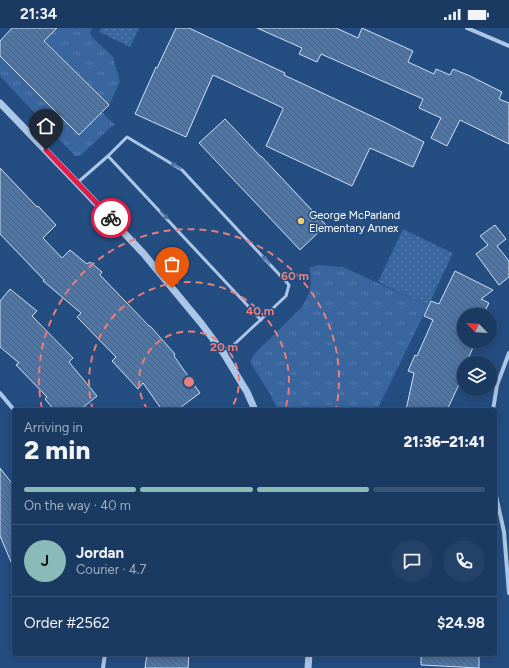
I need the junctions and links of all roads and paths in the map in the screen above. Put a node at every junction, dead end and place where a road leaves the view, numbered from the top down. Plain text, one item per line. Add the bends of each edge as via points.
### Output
1 (467, 28) edge
2 (509, 46) edge
3 (0, 104) edge
4 (108, 156) junction
5 (78, 183) junction
6 (261, 320) junction
7 (509, 353) edge
8 (224, 354) junction
9 (0, 393) edge
10 (12, 408) edge
11 (254, 408) edge
12 (493, 408) edge
13 (497, 498) edge
14 (507, 532) edge
15 (509, 593) edge
16 (105, 656) edge
17 (309, 656) edge
18 (103, 668) edge
19 (308, 668) edge

1 - 2 street
3 - 5 street
4 - 5 lane
4 -> 6 lane
6 -> 4 lane via 286,296 290,285 182,170 128,137
5 - 8 street via 143,253
6 - 8 lane
7 - 12 street via 497,385
8 - 11 street
9 - 10 street
13 - 14 street
14 - 15 street
16 - 18 street
17 - 19 street

